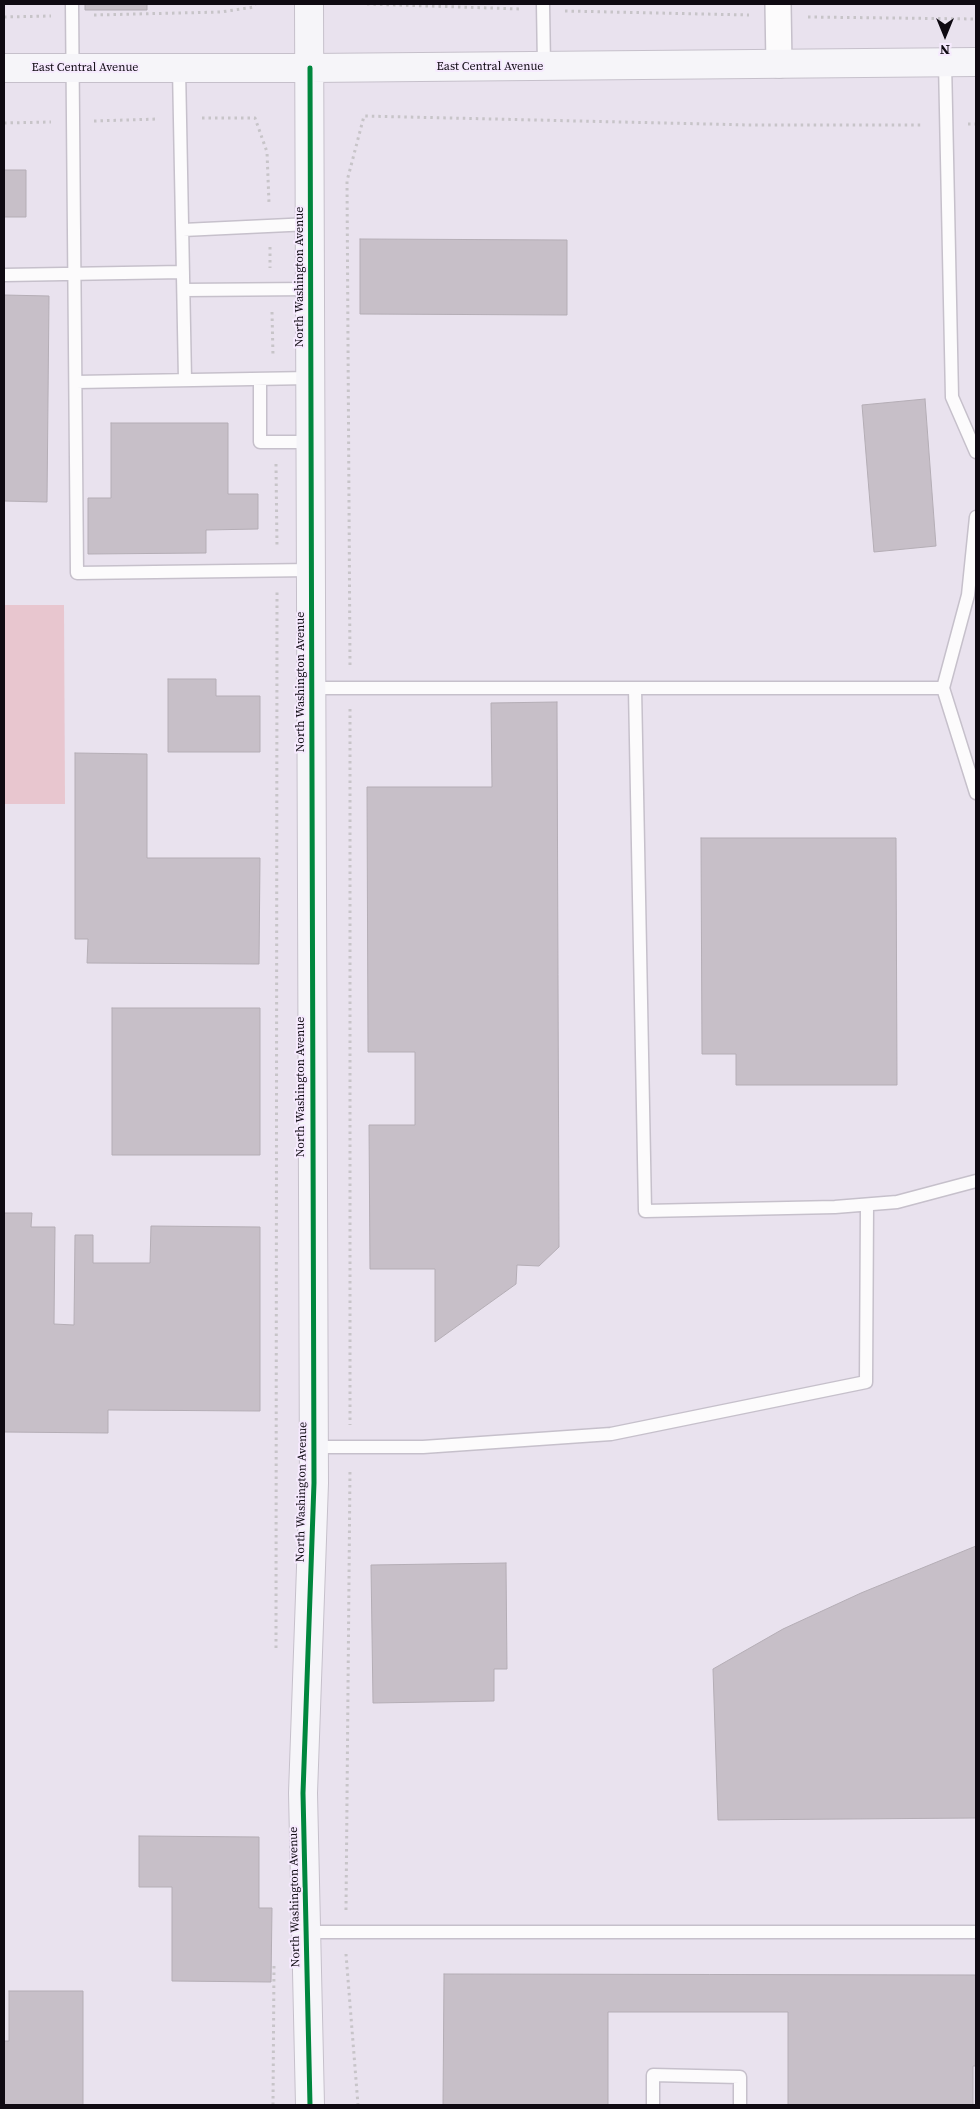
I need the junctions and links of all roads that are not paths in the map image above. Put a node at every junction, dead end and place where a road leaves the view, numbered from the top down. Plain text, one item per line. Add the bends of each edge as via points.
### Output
1 (309, 4) edge
2 (543, 7) edge
3 (72, 10) edge
4 (778, 10) edge
5 (945, 62) junction
6 (976, 62) edge
7 (780, 65) junction
8 (544, 66) junction
9 (4, 68) edge
10 (72, 68) junction
11 (179, 68) junction
12 (310, 68) junction
13 (310, 224) junction
14 (183, 230) junction
15 (182, 272) junction
16 (74, 273) junction
17 (4, 275) edge
18 (310, 289) junction
19 (184, 290) junction
20 (310, 378) junction
21 (260, 379) junction
22 (185, 380) junction
23 (76, 382) junction
24 (310, 442) junction
25 (976, 452) edge
26 (976, 517) edge
27 (311, 570) junction
28 (311, 688) junction
29 (635, 688) junction
30 (943, 688) junction
31 (976, 794) edge
32 (976, 1181) edge
33 (866, 1205) junction
34 (313, 1447) junction
35 (306, 1932) junction
36 (976, 1932) edge
37 (310, 2105) edge
38 (653, 2105) edge
39 (740, 2105) edge

1 - 12 street, North Washington Avenue
2 - 8 lane
3 - 10 lane
4 - 7 street
5 - 6 street, East Central Avenue
5 - 7 street, East Central Avenue
5 - 25 lane via 952,397
7 - 8 street, East Central Avenue
8 - 12 street, East Central Avenue
9 - 10 street, East Central Avenue
10 - 11 street, East Central Avenue
10 - 16 lane
11 - 12 street, East Central Avenue
11 - 14 lane
12 - 13 street, North Washington Avenue
13 - 14 lane
13 - 18 street, North Washington Avenue
14 - 15 lane
15 - 16 lane
15 - 19 lane
16 - 17 lane
16 - 23 lane
18 - 19 lane
18 - 20 street, North Washington Avenue
19 - 22 lane
20 - 21 lane
20 - 24 street, North Washington Avenue
21 - 22 lane
21 - 24 lane via 260,442
22 - 23 lane
23 - 27 lane via 78,573
24 - 27 street, North Washington Avenue
26 - 30 lane via 968,595
27 - 28 street, North Washington Avenue
28 - 29 lane
28 - 34 street, North Washington Avenue
29 - 30 lane
29 - 33 lane via 646,1211
30 - 31 lane
32 - 33 lane via 897,1202
33 - 34 lane via 866,1382 611,1434 423,1447
34 - 35 street, North Washington Avenue via 303,1793
35 - 36 lane
35 - 37 street, North Washington Avenue
38 - 39 lane via 653,2075 740,2077

